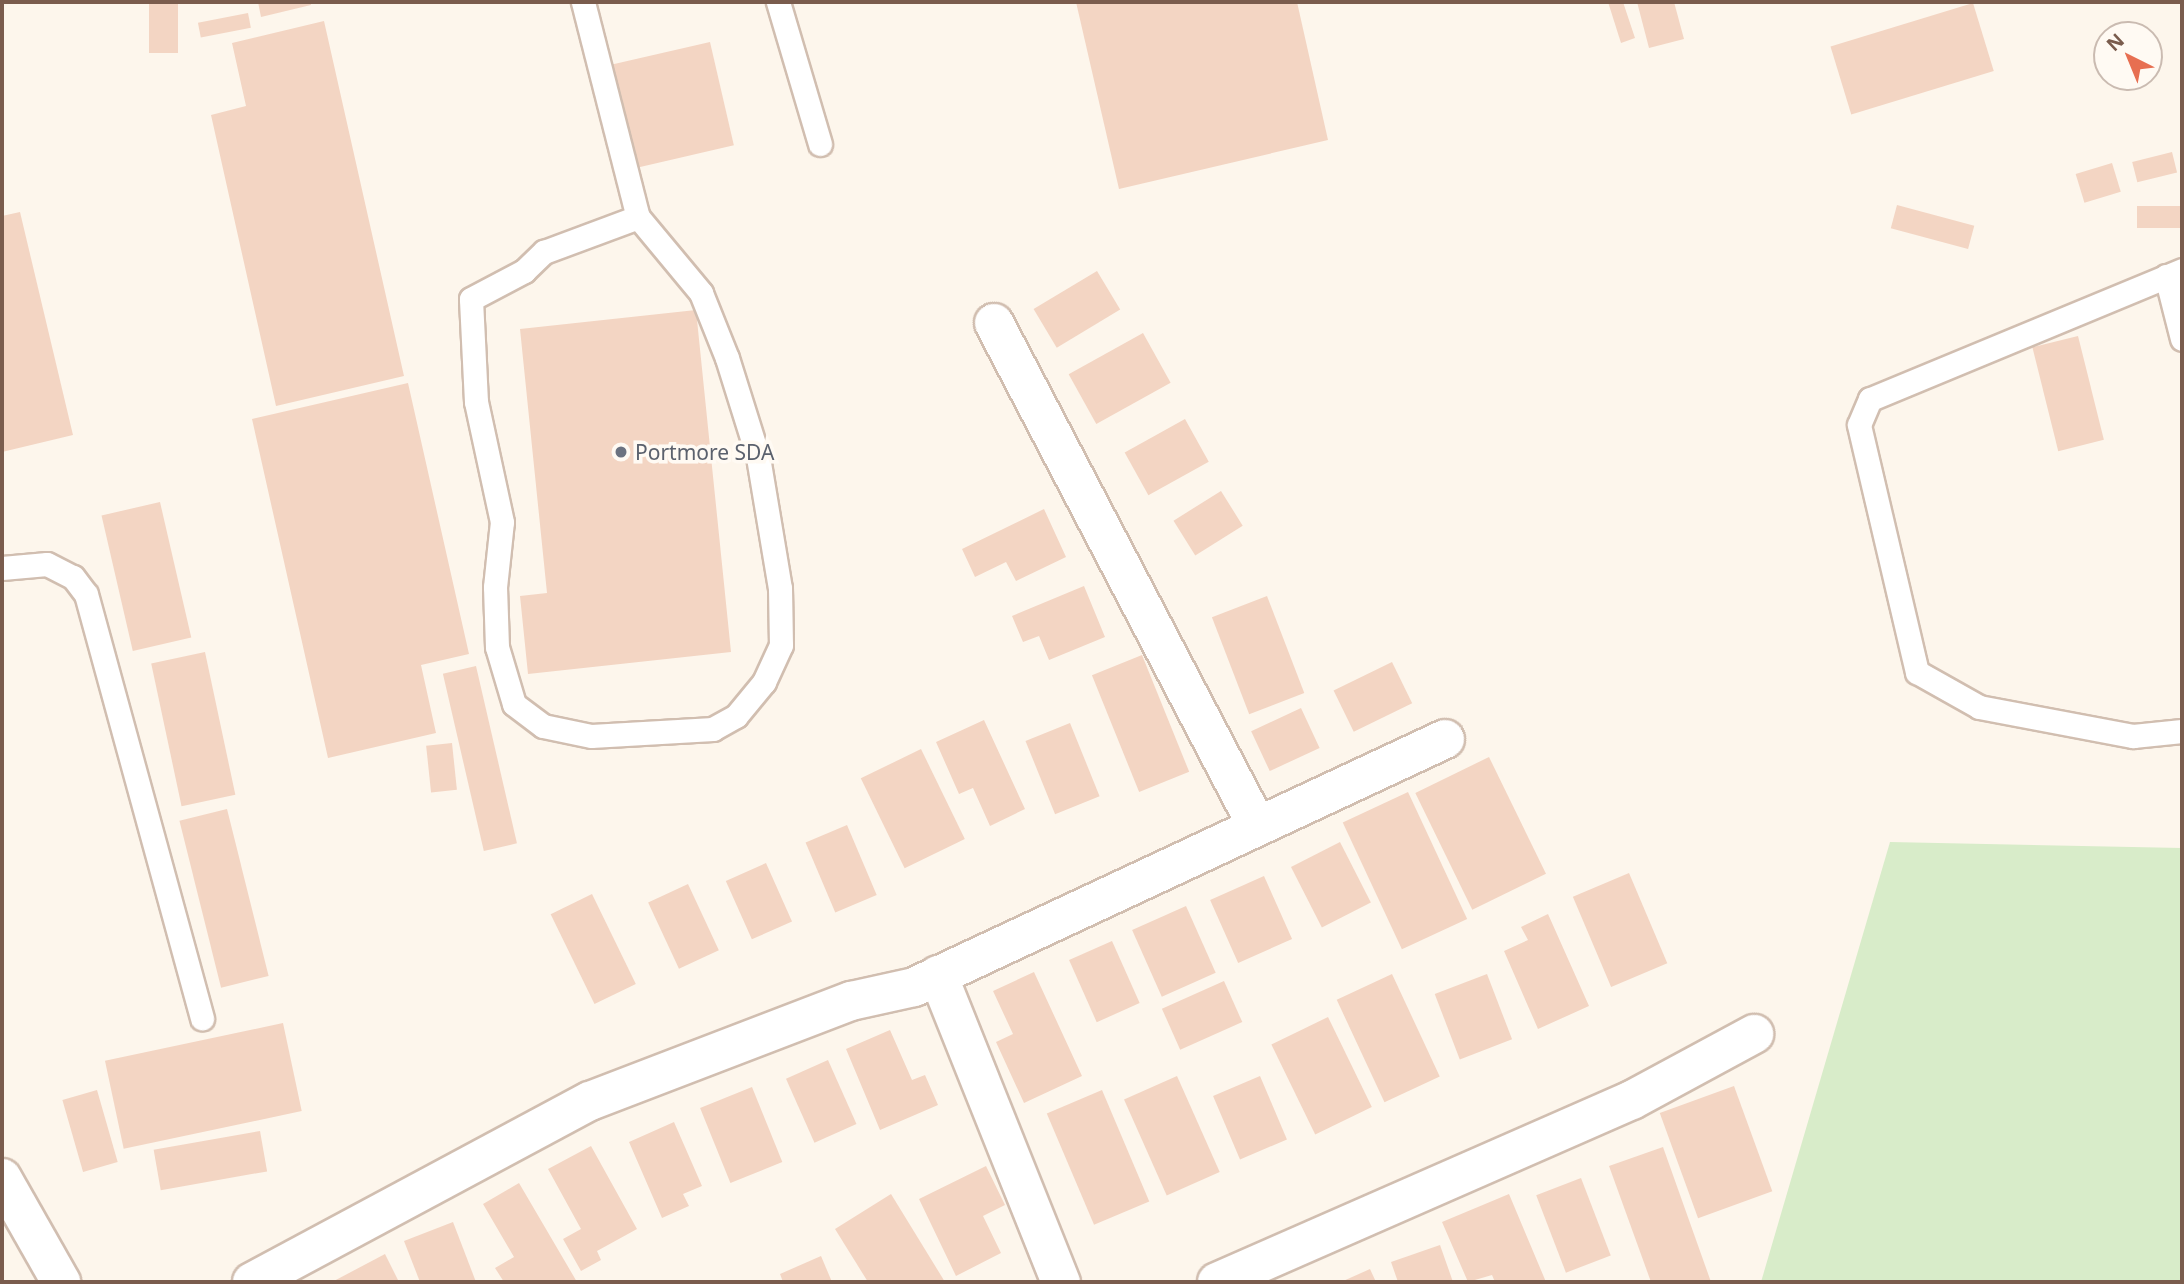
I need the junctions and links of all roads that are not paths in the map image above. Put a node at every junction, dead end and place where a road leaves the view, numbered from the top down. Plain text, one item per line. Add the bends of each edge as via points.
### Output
1 (583, 2) edge
2 (778, 2) edge
3 (820, 144) dead end
4 (638, 217) junction
5 (2174, 273) edge
6 (994, 323) dead end
7 (2182, 339) edge
8 (2, 568) edge
9 (2182, 731) edge
10 (1446, 739) dead end
11 (1256, 824) junction
12 (938, 975) junction
13 (202, 1018) dead end
14 (1754, 1034) dead end
15 (2, 1178) edge
16 (61, 1282) edge
17 (252, 1282) edge
18 (1060, 1282) edge
19 (1217, 1282) edge

1 - 4 lane
2 - 3 lane
4 - 4 lane via 701,293 727,358 758,457 780,588 781,645 764,682 736,716 713,729 591,736 544,726 514,704 497,647 495,587 502,522 477,402 471,299 524,271 544,252
5 - 7 lane
5 - 9 lane via 1870,399 1859,425 1917,672 1979,707 2133,736
6 - 11 street
8 - 13 lane via 47,564 73,577 86,594
10 - 11 street
11 - 12 street
12 - 17 street via 914,987 850,1002 590,1101
12 - 18 street
14 - 19 street via 1632,1100
15 - 16 street

